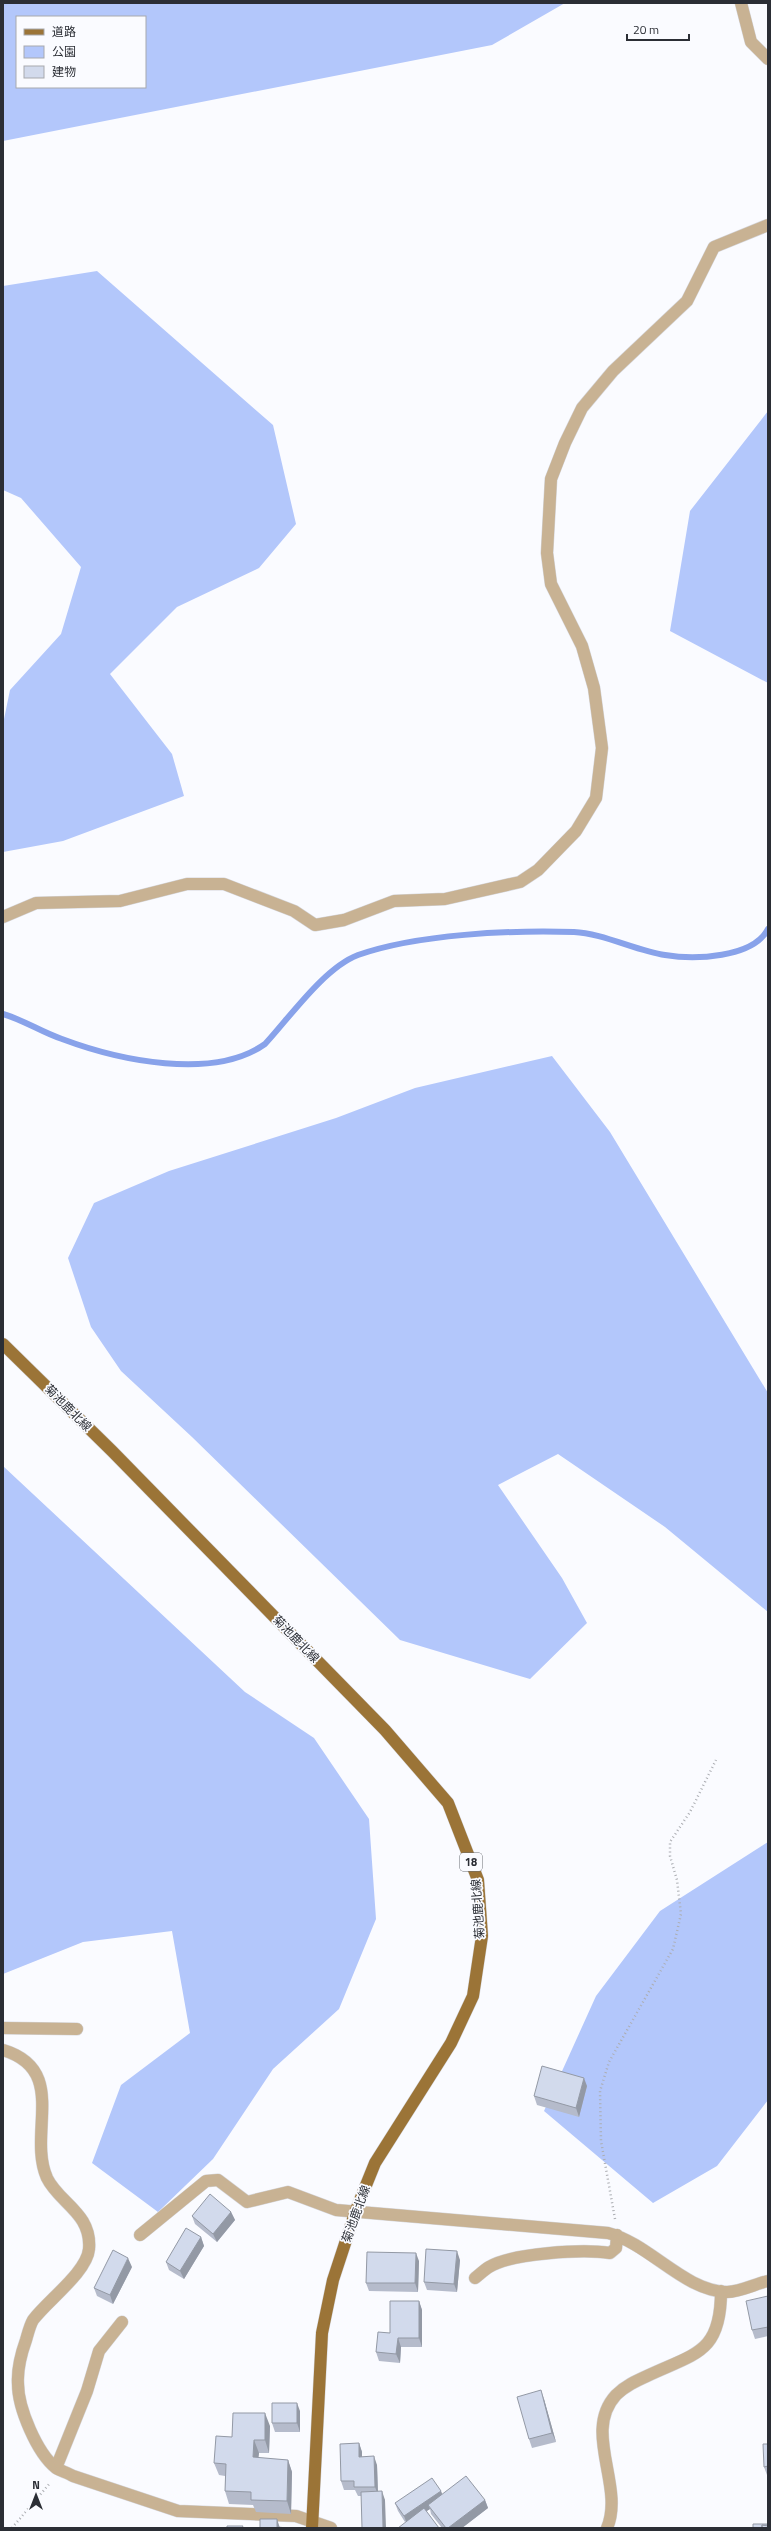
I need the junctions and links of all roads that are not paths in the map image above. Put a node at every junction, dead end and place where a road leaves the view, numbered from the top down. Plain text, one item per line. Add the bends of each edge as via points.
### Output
1 (741, 3) edge
2 (768, 59) edge
3 (768, 225) edge
4 (3, 917) edge
5 (3, 1344) edge
6 (3, 2028) edge
7 (77, 2029) dead end
8 (3, 2050) edge
9 (356, 2210) junction
10 (140, 2235) dead end
11 (617, 2235) junction
12 (475, 2278) dead end
13 (768, 2281) edge
14 (721, 2291) junction
15 (122, 2322) dead end
16 (56, 2468) junction
17 (313, 2524) edge
18 (331, 2528) edge
19 (607, 2528) edge

1 - 2 street via 751,42
3 - 4 street via 714,247 687,301 613,371 582,408 551,479 548,553 551,584 582,646 594,688 602,748 596,798 576,831 538,870 520,882 445,899 394,901 344,920 315,924 294,911 224,884 187,884 120,901 36,903
5 - 9 main road, 菊池鹿北線 / 18 via 112,1451 385,1730 448,1803 478,1880 482,1936 473,1996 451,2043 375,2163
6 - 7 street
8 - 16 street via 28,2063 39,2080 44,2097 41,2157 48,2179 80,2216 88,2235 89,2250 80,2268 32,2321 21,2354 18,2385 24,2414 38,2446
9 - 10 street via 336,2210 288,2192 247,2202 218,2180 206,2181
9 - 11 street
9 - 17 main road, 菊池鹿北線 / 18 via 333,2280 322,2333
11 - 12 street via 616,2248 610,2253 588,2250 512,2259 489,2266
11 - 14 street via 626,2238 706,2289
13 - 14 street via 728,2292
14 - 19 street via 721,2315 703,2350 631,2384 616,2396 604,2418 602,2430 612,2503
15 - 16 street via 99,2351 87,2391
16 - 17 street via 178,2511 296,2516
17 - 18 street

